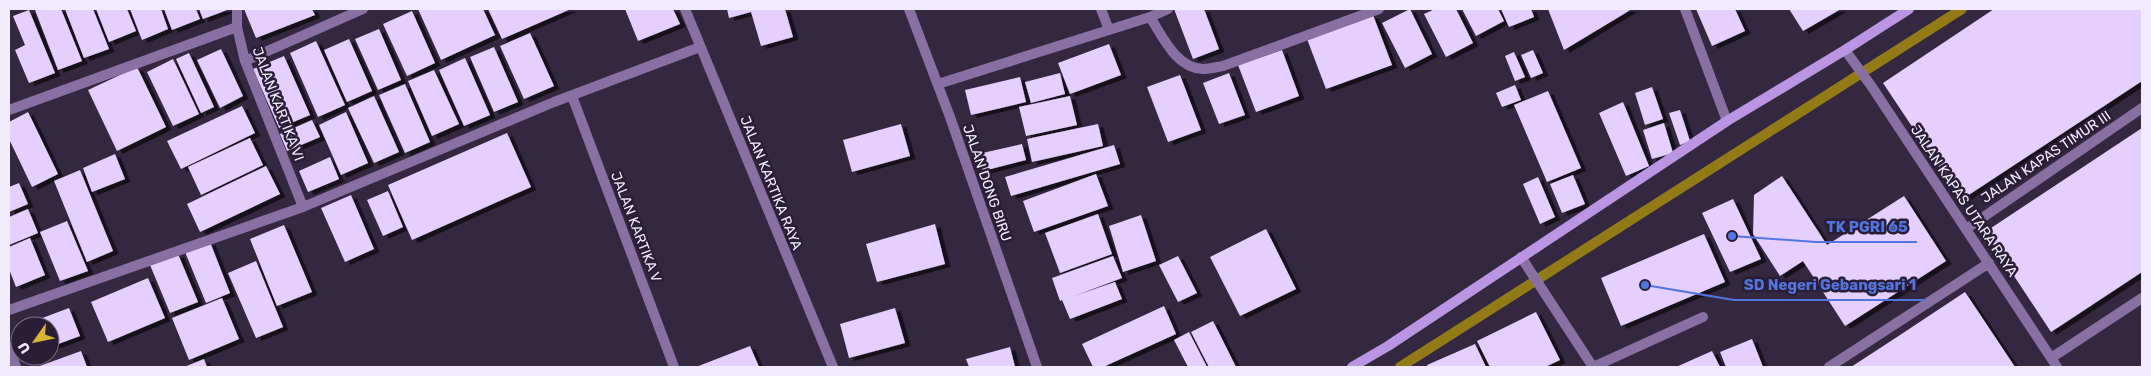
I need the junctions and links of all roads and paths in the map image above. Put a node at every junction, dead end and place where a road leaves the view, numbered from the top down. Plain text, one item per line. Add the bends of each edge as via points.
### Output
1 (237, 9) edge
2 (363, 9) edge
3 (684, 9) edge
4 (909, 9) edge
5 (1101, 9) edge
6 (1168, 9) edge
7 (1379, 9) edge
8 (1685, 9) edge
9 (1910, 9) edge
10 (1150, 17) junction
11 (237, 27) junction
12 (1109, 30) junction
13 (700, 47) junction
14 (1845, 50) junction
15 (245, 61) junction
16 (938, 84) junction
17 (572, 96) junction
18 (2142, 108) edge
19 (9, 110) edge
20 (1727, 121) junction
21 (303, 207) junction
22 (1966, 229) junction
23 (1521, 257) junction
24 (1989, 263) junction
25 (2142, 298) edge
26 (9, 310) edge
27 (1702, 317) dead end
28 (9, 347) edge
29 (2054, 363) edge
30 (16, 367) edge
31 (674, 367) edge
32 (833, 367) edge
33 (1037, 367) edge
34 (1352, 367) edge
35 (1592, 367) edge
36 (1829, 367) edge

1 - 11 street, JALAN KARTIKA VI
2 - 15 street
3 - 13 street, JALAN KARTIKA RAYA
4 - 16 street, JALAN DONG BIRU
5 - 12 street
6 - 10 street
7 - 10 street via 1223,66 1204,69 1188,66 1174,53
8 - 20 street
9 - 14 street
10 - 12 street
11 - 15 street, JALAN KARTIKA VI
11 - 19 street
12 - 16 street
13 - 17 street
13 - 32 street, JALAN KARTIKA RAYA
14 - 20 street
14 - 22 street, JALAN KAPAS UTARA RAYA
15 - 21 street, JALAN KARTIKA VI
16 - 33 street, JALAN DONG BIRU
17 - 21 street
17 - 31 street, JALAN KARTIKA V
18 - 22 street, JALAN KAPAS TIMUR III
20 - 23 street
21 - 26 street
22 - 24 street, JALAN KAPAS UTARA RAYA
23 - 34 street
23 - 35 street
24 - 29 street, JALAN KAPAS UTARA RAYA
24 - 36 street
25 - 29 street
27 - 35 street
28 - 30 street

